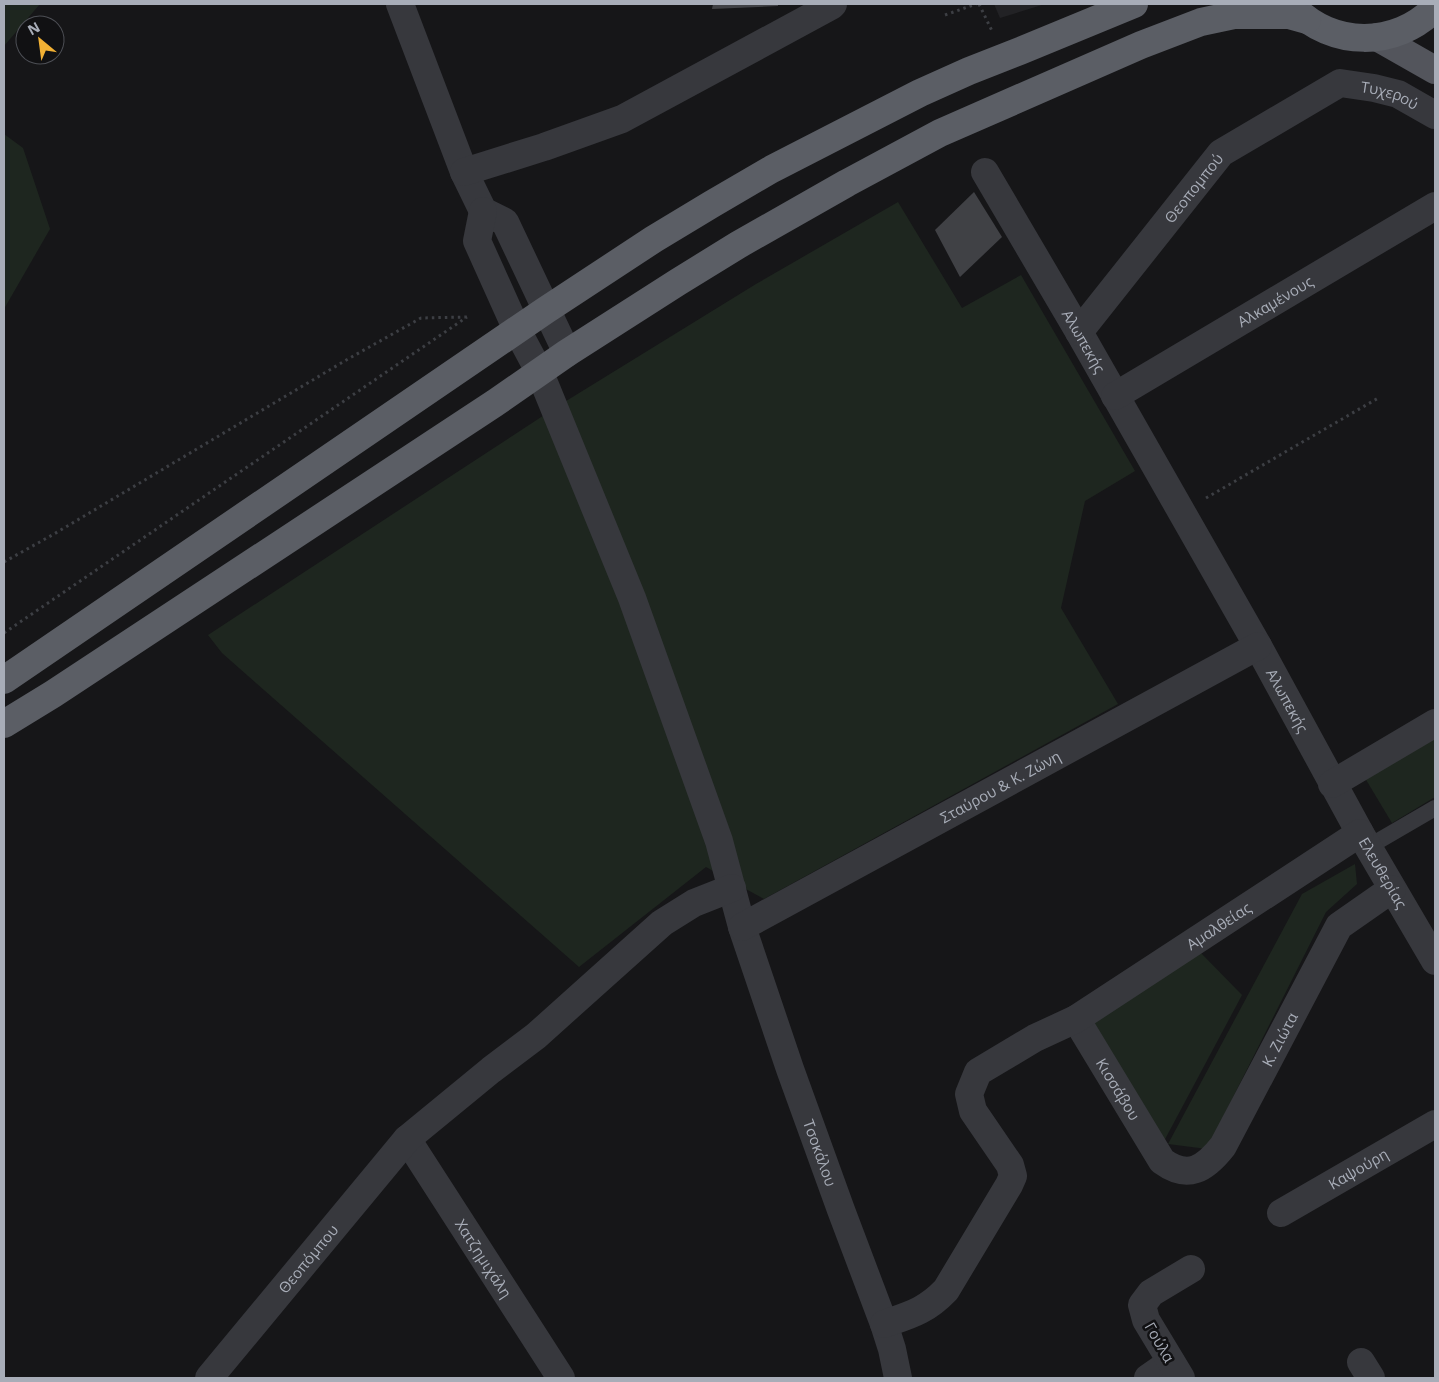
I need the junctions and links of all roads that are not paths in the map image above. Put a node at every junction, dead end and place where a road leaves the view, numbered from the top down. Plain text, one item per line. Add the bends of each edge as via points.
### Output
1 (400, 4) edge
2 (833, 4) edge
3 (1134, 4) edge
4 (1435, 8) edge
5 (1299, 12) edge
6 (1377, 38) junction
7 (1435, 70) edge
8 (1340, 83) joint
9 (1435, 115) edge
10 (464, 172) junction
11 (986, 172) dead end
12 (1435, 206) edge
13 (483, 211) junction
14 (546, 310) junction
15 (517, 330) junction
16 (1078, 332) junction
17 (567, 353) junction
18 (540, 373) junction
19 (1115, 396) junction
20 (1258, 646) junction
21 (4, 680) edge
22 (1435, 723) edge
23 (4, 724) edge
24 (1332, 784) junction
25 (1435, 808) edge
26 (1364, 840) junction
27 (732, 888) junction
28 (1392, 889) junction
29 (742, 926) junction
30 (1435, 961) edge
31 (1076, 1019) junction
32 (1435, 1124) edge
33 (407, 1139) junction
34 (1162, 1161) joint
35 (1281, 1213) dead end
36 (1191, 1269) dead end
37 (884, 1324) junction
38 (1176, 1370) edge
39 (209, 1378) edge
40 (561, 1378) edge
41 (898, 1378) edge
42 (1148, 1378) edge

1 - 10 street
2 - 10 street via 622,119
3 - 14 highway via 952,78 780,165 654,239
4 - 6 highway via 1411,27
5 - 6 highway via 1322,29 1358,38
5 - 17 highway via 1234,15 1201,22 940,133 793,212
6 - 7 main road
8 - 9 street, Τυχερού via 1398,94
8 - 16 street, Θεοπομπού via 1221,153
10 - 13 street
11 - 16 street, Αλωπεκής
12 - 19 street, Αλκαμένους
13 - 14 street via 505,222
13 - 15 street, Τσοκάλου via 477,241
14 - 15 highway
14 - 17 street
15 - 18 street, Τσοκάλου
15 - 21 highway
16 - 19 street, Αλωπεκής
17 - 18 highway
18 - 23 highway
18 - 27 street, Τσοκάλου via 632,598 719,840
19 - 20 street, Αλωπεκής
20 - 24 street, Αλωπεκής
20 - 29 street, Σταύρου & Κ. Ζώνη
22 - 24 street
24 - 26 street, Ελευθερίας
25 - 26 lane
26 - 28 street, Ελευθερίας
26 - 31 street, Αμαλθείας
27 - 29 street, Τσοκάλου
27 - 33 street, Θεοπόμπου via 694,903 662,923 536,1036
28 - 30 street, Ελευθερίας
28 - 34 street, Κ. Ζιώτα via 1339,926 1216,1156 1195,1170 1183,1172
29 - 37 street, Τσοκάλου via 822,1159
31 - 34 street, Κισσάβου
31 - 37 street, Αμαλθείας via 1035,1038 978,1072 969,1094 973,1111 1010,1165 1012,1176 1009,1185 946,1290 917,1313
32 - 35 street, Καψούρη
33 - 39 street, Θεοπόμπου
33 - 40 street, Χατζημιχάλη
36 - 38 street, Γούλα via 1150,1293 1142,1305 1146,1320
37 - 41 street, Τσοκάλου
38 - 42 street

